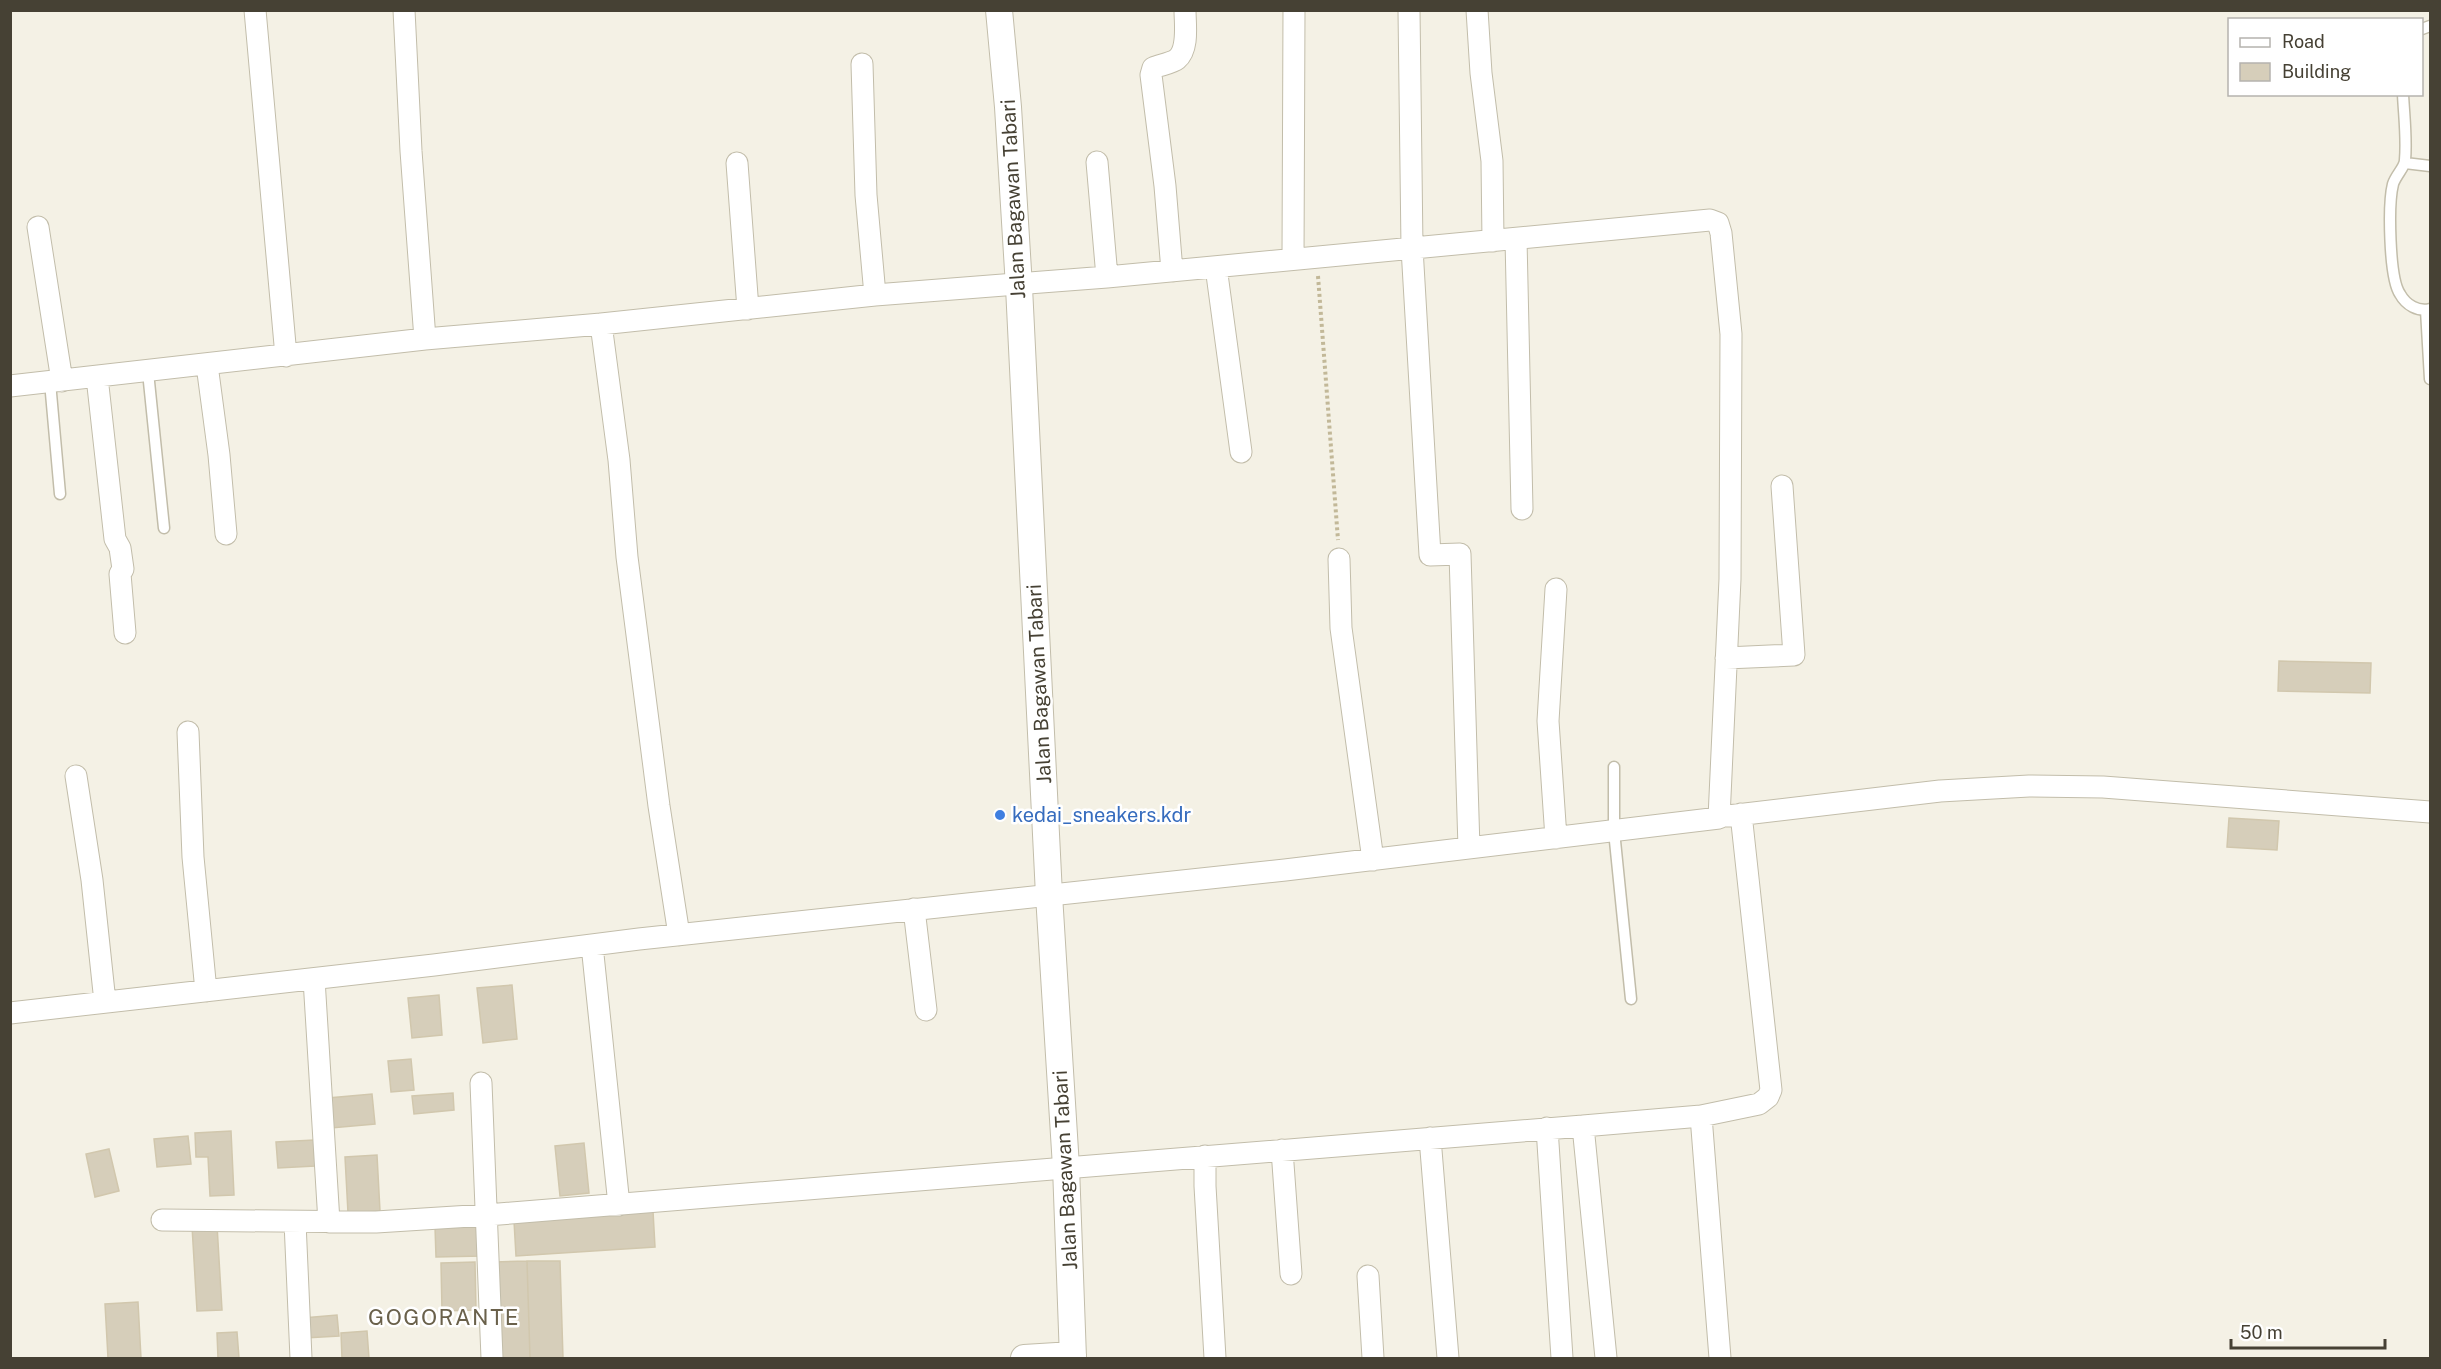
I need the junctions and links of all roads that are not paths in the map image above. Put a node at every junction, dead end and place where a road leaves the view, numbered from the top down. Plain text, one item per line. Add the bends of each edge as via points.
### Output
1 (255, 10) edge
2 (404, 10) edge
3 (999, 10) edge
4 (1185, 10) edge
5 (1294, 10) edge
6 (1409, 10) edge
7 (1477, 10) edge
8 (862, 64) dead end
9 (2403, 96) edge
10 (1097, 162) dead end
11 (737, 163) dead end
12 (2405, 163) junction
13 (2430, 166) edge
14 (38, 227) dead end
15 (1516, 239) junction
16 (1494, 241) junction
17 (1412, 248) junction
18 (1293, 259) junction
19 (1216, 267) junction
20 (1172, 271) junction
21 (1107, 277) junction
22 (1019, 283) junction
23 (875, 295) junction
24 (748, 309) junction
25 (2428, 310) edge
26 (601, 324) junction
27 (425, 339) junction
28 (286, 356) junction
29 (2430, 356) edge
30 (207, 365) junction
31 (148, 372) junction
32 (97, 377) junction
33 (2430, 379) edge
34 (56, 381) junction
35 (10, 386) edge
36 (1241, 452) dead end
37 (1782, 486) dead end
38 (60, 494) dead end
39 (1522, 509) dead end
40 (164, 528) dead end
41 (226, 534) dead end
42 (1340, 560) road end
43 (1556, 589) dead end
44 (125, 633) dead end
45 (1726, 658) junction
46 (188, 732) dead end
47 (1614, 767) dead end
48 (76, 776) dead end
49 (2430, 812) edge
50 (1741, 814) junction
51 (1719, 818) junction
52 (1614, 831) junction
53 (1556, 838) junction
54 (1469, 848) junction
55 (1373, 860) junction
56 (1049, 895) junction
57 (914, 909) junction
58 (679, 935) junction
59 (592, 945) junction
60 (314, 979) junction
61 (206, 991) junction
62 (1631, 999) dead end
63 (105, 1002) junction
64 (926, 1010) dead end
65 (10, 1013) edge
66 (481, 1083) dead end
67 (1701, 1116) junction
68 (1583, 1126) junction
69 (1547, 1128) junction
70 (1430, 1138) junction
71 (1282, 1150) junction
72 (1205, 1156) junction
73 (1066, 1167) junction
74 (620, 1205) junction
75 (487, 1215) junction
76 (162, 1220) dead end
77 (295, 1221) junction
78 (329, 1222) junction
79 (1291, 1274) dead end
80 (1368, 1276) dead end
81 (1073, 1357) edge
82 (301, 1359) edge
83 (492, 1359) edge
84 (1024, 1359) edge
85 (1215, 1359) edge
86 (1372, 1359) edge
87 (1448, 1359) edge
88 (1562, 1359) edge
89 (1606, 1359) edge
90 (1720, 1359) edge

1 - 28 street
2 - 27 street
3 - 22 street, Jalan Bagawan Tabari
4 - 20 street via 1181,52 1176,60 1154,68 1151,75 1166,186
5 - 18 street
6 - 17 street
7 - 16 street via 1492,161
8 - 23 street via 866,195
9 - 12 lane
10 - 21 street
11 - 24 street
12 - 13 lane
12 - 25 lane via 2391,197 2393,265 2398,292 2409,306
14 - 34 street
15 - 16 street
15 - 39 street
15 - 45 street via 1710,220 1718,223 1731,334
16 - 17 street
17 - 18 street
17 - 54 street via 1430,555 1460,554
18 - 19 street
19 - 20 street
19 - 36 street
20 - 21 street
21 - 22 street
22 - 23 street
22 - 56 street, Jalan Bagawan Tabari
23 - 24 street
24 - 26 street
25 - 29 lane
26 - 27 street
26 - 58 street via 645,699
27 - 28 street
28 - 30 street
29 - 33 lane
30 - 31 street
30 - 41 street
31 - 32 street
31 - 40 lane
32 - 34 street
32 - 44 street via 115,539 123,569 120,574
34 - 35 street
34 - 38 lane
37 - 45 street via 1794,655
42 - 55 street via 1341,628
43 - 53 street via 1548,721
45 - 51 street
46 - 61 street via 193,857
47 - 52 lane
48 - 63 street
49 - 50 street via 2103,787 2029,786 1940,791
50 - 51 street
50 - 67 street via 1771,1090 1759,1104
51 - 52 street
52 - 53 street
52 - 62 lane
53 - 54 street
54 - 55 street
55 - 56 street
56 - 57 street
56 - 73 street, Jalan Bagawan Tabari
57 - 58 street
57 - 64 street
58 - 59 street
59 - 60 street
59 - 74 street
60 - 61 street
60 - 78 street
61 - 63 street
63 - 65 street
66 - 75 street
67 - 68 street
67 - 90 street
68 - 69 street
68 - 89 street
69 - 70 street
69 - 88 street
70 - 71 street
70 - 87 street
71 - 72 street
71 - 79 street
72 - 73 street
72 - 85 street
73 - 74 street
73 - 81 street, Jalan Bagawan Tabari
74 - 75 street
75 - 78 street
75 - 83 street
76 - 77 street
77 - 78 street
77 - 82 street
80 - 86 street
81 - 84 street

